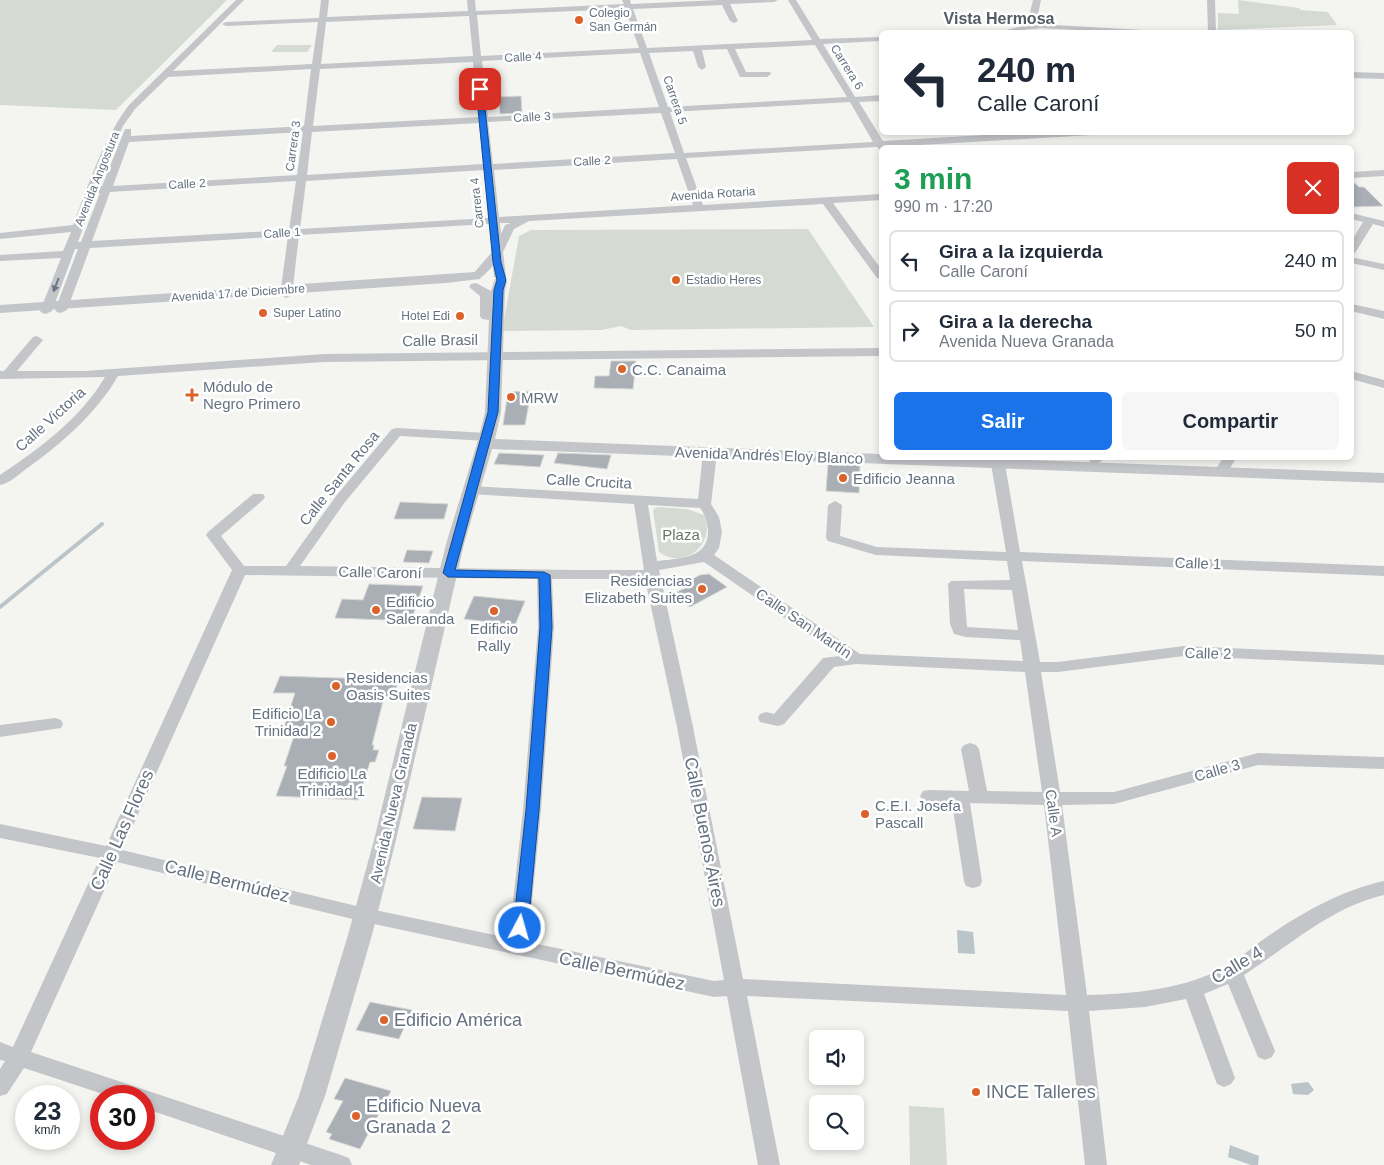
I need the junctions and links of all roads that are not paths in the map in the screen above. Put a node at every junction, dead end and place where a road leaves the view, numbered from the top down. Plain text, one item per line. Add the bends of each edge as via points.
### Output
1 (240, 0) edge
2 (250, 0) edge
3 (325, 0) edge
4 (470, 0) edge
5 (774, 0) edge
6 (792, 0) edge
7 (1037, 0) edge
8 (1211, 0) edge
9 (725, 2) junction
10 (627, 3) edge
11 (472, 13) junction
12 (734, 20) dead end
13 (226, 24) junction
14 (322, 24) junction
15 (377, 26) dead end
16 (1031, 27) junction
17 (1018, 30) edge
18 (1095, 30) edge
19 (1212, 30) edge
20 (879, 40) edge
21 (818, 42) junction
22 (730, 47) junction
23 (696, 48) junction
24 (645, 51) junction
25 (476, 59) junction
26 (317, 66) junction
27 (702, 67) dead end
28 (177, 73) junction
29 (166, 74) junction
30 (767, 74) dead end
31 (1354, 75) edge
32 (1384, 76) edge
33 (879, 98) edge
34 (853, 100) junction
35 (665, 110) junction
36 (483, 120) junction
37 (308, 129) junction
38 (1034, 135) edge
39 (1049, 135) edge
40 (124, 139) junction
41 (1056, 143) dead end
42 (880, 145) edge
43 (895, 145) edge
44 (879, 146) edge
45 (681, 156) junction
46 (487, 167) junction
47 (1384, 173) edge
48 (1354, 175) edge
49 (301, 178) junction
50 (105, 189) junction
51 (92, 190) junction
52 (879, 198) edge
53 (826, 200) junction
54 (699, 208) junction
55 (1354, 217) edge
56 (546, 218) junction
57 (493, 220) junction
58 (1370, 220) junction
59 (1384, 224) edge
60 (77, 228) junction
61 (294, 233) junction
62 (0, 236) edge
63 (84, 245) junction
64 (1354, 246) edge
65 (69, 250) junction
66 (496, 254) junction
67 (0, 258) edge
68 (1354, 261) edge
69 (877, 264) edge
70 (1384, 267) edge
71 (500, 279) junction
72 (476, 281) junction
73 (287, 292) junction
74 (54, 308) junction
75 (1354, 308) edge
76 (0, 309) edge
77 (0, 314) edge
78 (1384, 315) edge
79 (38, 340) dead end
80 (879, 352) edge
81 (490, 355) junction
82 (114, 374) junction
83 (3, 375) edge
84 (1354, 376) edge
85 (1384, 384) edge
86 (486, 441) junction
87 (879, 452) edge
88 (710, 453) junction
89 (879, 458) edge
90 (964, 460) edge
91 (1118, 460) edge
92 (1000, 461) edge
93 (1225, 465) edge
94 (1384, 471) edge
95 (1384, 478) edge
96 (0, 480) edge
97 (471, 490) junction
98 (258, 497) dead end
99 (640, 500) junction
100 (704, 504) junction
101 (835, 505) dead end
102 (705, 556) junction
103 (1013, 556) junction
104 (240, 570) junction
105 (290, 571) junction
106 (652, 571) junction
107 (1384, 571) edge
108 (448, 573) junction
109 (544, 575) junction
110 (1018, 585) junction
111 (1026, 635) junction
112 (856, 658) junction
113 (1384, 660) edge
114 (1032, 667) junction
115 (766, 718) dead end
116 (55, 724) dead end
117 (0, 731) edge
118 (970, 749) dead end
119 (1384, 763) edge
120 (929, 796) dead end
121 (960, 796) junction
122 (979, 797) junction
123 (1052, 799) junction
124 (0, 831) edge
125 (112, 854) junction
126 (973, 881) dead end
127 (1384, 888) edge
128 (365, 915) junction
129 (518, 948) junction
130 (1233, 972) junction
131 (735, 987) junction
132 (1192, 988) junction
133 (1078, 1003) junction
134 (1265, 1051) dead end
135 (10, 1054) edge
136 (1224, 1078) dead end
137 (103, 1085) edge
138 (0, 1087) edge
139 (155, 1103) edge
140 (288, 1157) edge
141 (342, 1165) edge
142 (769, 1165) edge
143 (1096, 1165) edge

1 - 29 street, Avenida Angostura
2 - 13 street, Avenida Angostura
3 - 14 street, Carrera 3
4 - 11 street, Carrera 4
5 - 9 street
6 - 21 street, Carrera 6
7 - 16 street
8 - 19 street
9 - 10 street
9 - 12 street
10 - 11 street
10 - 24 street, Carrera 5
11 - 14 street
11 - 25 street, Carrera 4
13 - 14 street
13 - 28 street, Avenida Angostura
14 - 15 street
14 - 26 street, Carrera 3
16 - 17 street
16 - 18 street
20 - 21 street, Calle 4
21 - 22 street, Calle 4
21 - 34 street, Carrera 6
22 - 23 street, Calle 4
22 - 30 street via 743,75
23 - 24 street, Calle 4
23 - 27 street
24 - 25 street, Calle 4
24 - 35 street, Carrera 5
25 - 26 street, Calle 4
25 - 36 street, Carrera 4
26 - 28 street, Calle 4
26 - 37 street, Carrera 3
28 - 29 street, Calle 4
28 - 40 street, Avenida Angostura via 140,112
29 - 51 street, Avenida Angostura via 132,107 118,126
31 - 32 street
33 - 34 street, Calle 3
34 - 35 street, Calle 3
34 - 42 street, Carrera 6
35 - 36 street, Calle 3
35 - 45 street, Carrera 5
36 - 37 street, Calle 3
36 - 46 street, Carrera 4
37 - 40 street, Calle 3
37 - 49 street, Carrera 3
38 - 43 street, Calle 2
39 - 41 street
40 - 50 street, Avenida Angostura
44 - 45 street, Calle 2
45 - 46 street, Calle 2
45 - 54 street, Carrera 5
46 - 49 street, Calle 2
46 - 57 street, Carrera 4
47 - 48 street
49 - 50 street, Calle 2
49 - 61 street, Carrera 3
50 - 51 street, Calle 2
50 - 63 street, Avenida Angostura
51 - 60 street, Avenida Angostura
52 - 53 street, Avenida Rotaria
53 - 54 street, Avenida Rotaria
53 - 69 street
54 - 56 street, Avenida Rotaria
55 - 58 street
56 - 57 street, Avenida Rotaria
56 - 66 street, Avenida Rotaria via 525,220 509,227
57 - 61 street, Calle 1
57 - 66 street, Carrera 4
58 - 59 street
58 - 64 street
60 - 62 street
60 - 65 street, Avenida Angostura
61 - 63 street, Calle 1
61 - 73 street, Carrera 3
63 - 65 street, Calle 1
63 - 74 street, Avenida Angostura
65 - 67 street, Calle 1
65 -> 74 street, Avenida Angostura
66 - 71 street, Carrera 4
66 - 72 street
68 - 70 street
71 - 72 street, Avenida 17 de Diciembre via 488,288
71 - 81 street, Avenida Nueva Granada
72 - 73 street, Avenida 17 de Diciembre
72 - 81 street, Avenida Nueva Granada via 487,295
73 - 74 street, Avenida 17 de Diciembre
74 - 76 street, Avenida 17 de Diciembre
74 - 77 street, Avenida 17 de Diciembre
75 - 78 street
79 - 83 street
80 - 81 street, Calle Brasil
81 - 82 street, Calle Brasil via 303,358
81 - 86 street, Avenida Nueva Granada via 493,412
82 - 83 street, Calle Brasil
82 - 96 street, Calle Victoria via 105,389 67,428
84 - 85 street
86 - 87 street, Avenida Andrés Eloy Blanco
86 - 88 street, Avenida Andrés Eloy Blanco
86 - 97 street, Avenida Nueva Granada
86 - 105 street, Calle Santa Rosa via 397,432 340,499
88 - 89 street, Avenida Andrés Eloy Blanco
88 - 100 street
90 - 92 street, Avenida Andrés Eloy Blanco
91 - 93 street, Avenida Andrés Eloy Blanco
92 - 93 street, Avenida Andrés Eloy Blanco
92 - 103 street, Calle A
93 - 94 street, Avenida Andrés Eloy Blanco
93 - 95 street, Avenida Andrés Eloy Blanco
97 - 99 street, Calle Crucita
97 - 108 street, Avenida Nueva Granada
98 - 104 street via 213,535
99 - 100 street, Calle Crucita
99 - 106 street, Calle Buenos Aires
100 - 102 street via 713,515 715,525 712,548
101 - 103 street, Calle 1 via 833,538 876,551
102 - 106 street
102 - 112 street, Calle San Martín
103 - 107 street, Calle 1
103 - 110 street, Calle A
104 - 105 street, Calle Caroní
104 - 125 street, Calle Las Flores
105 - 108 street, Calle Caroní
106 - 109 street, Calle Caroní
106 - 131 street, Calle Buenos Aires
108 - 109 street, Calle Caroní
108 - 128 street, Avenida Nueva Granada
109 - 129 street via 546,637
110 - 111 street, Calle A
110 - 111 street via 956,584 958,624 960,630 966,632
111 - 114 street, Calle A
112 - 114 street, Calle San Martín
112 - 115 street via 829,662 778,720
113 - 114 street, Calle 2 via 1184,651 1075,665
114 - 123 street, Calle A
116 - 117 street
118 - 122 street
119 - 123 street, Calle 3 via 1258,759 1122,797
120 - 121 street, Calle 3
121 - 122 street, Calle 3
121 - 126 street
122 - 123 street, Calle 3
123 - 133 street, Calle A
124 - 125 street, Calle Bermúdez
125 - 128 street, Calle Bermúdez
125 - 135 street, Calle Las Flores
127 - 130 street, Calle 4 via 1340,904
128 - 129 street, Calle Bermúdez
128 - 140 street, Avenida Nueva Granada via 312,1096
129 - 131 street, Calle Bermúdez via 706,989
130 - 132 street, Calle 4
130 - 134 street
131 - 133 street, Calle Bermúdez
131 - 142 street, Calle Buenos Aires
132 - 133 street, Calle 4 via 1158,996
132 - 136 street
133 - 143 street, Calle A
135 - 137 street
135 - 138 street, Calle Las Flores
139 - 140 street
140 - 141 street

